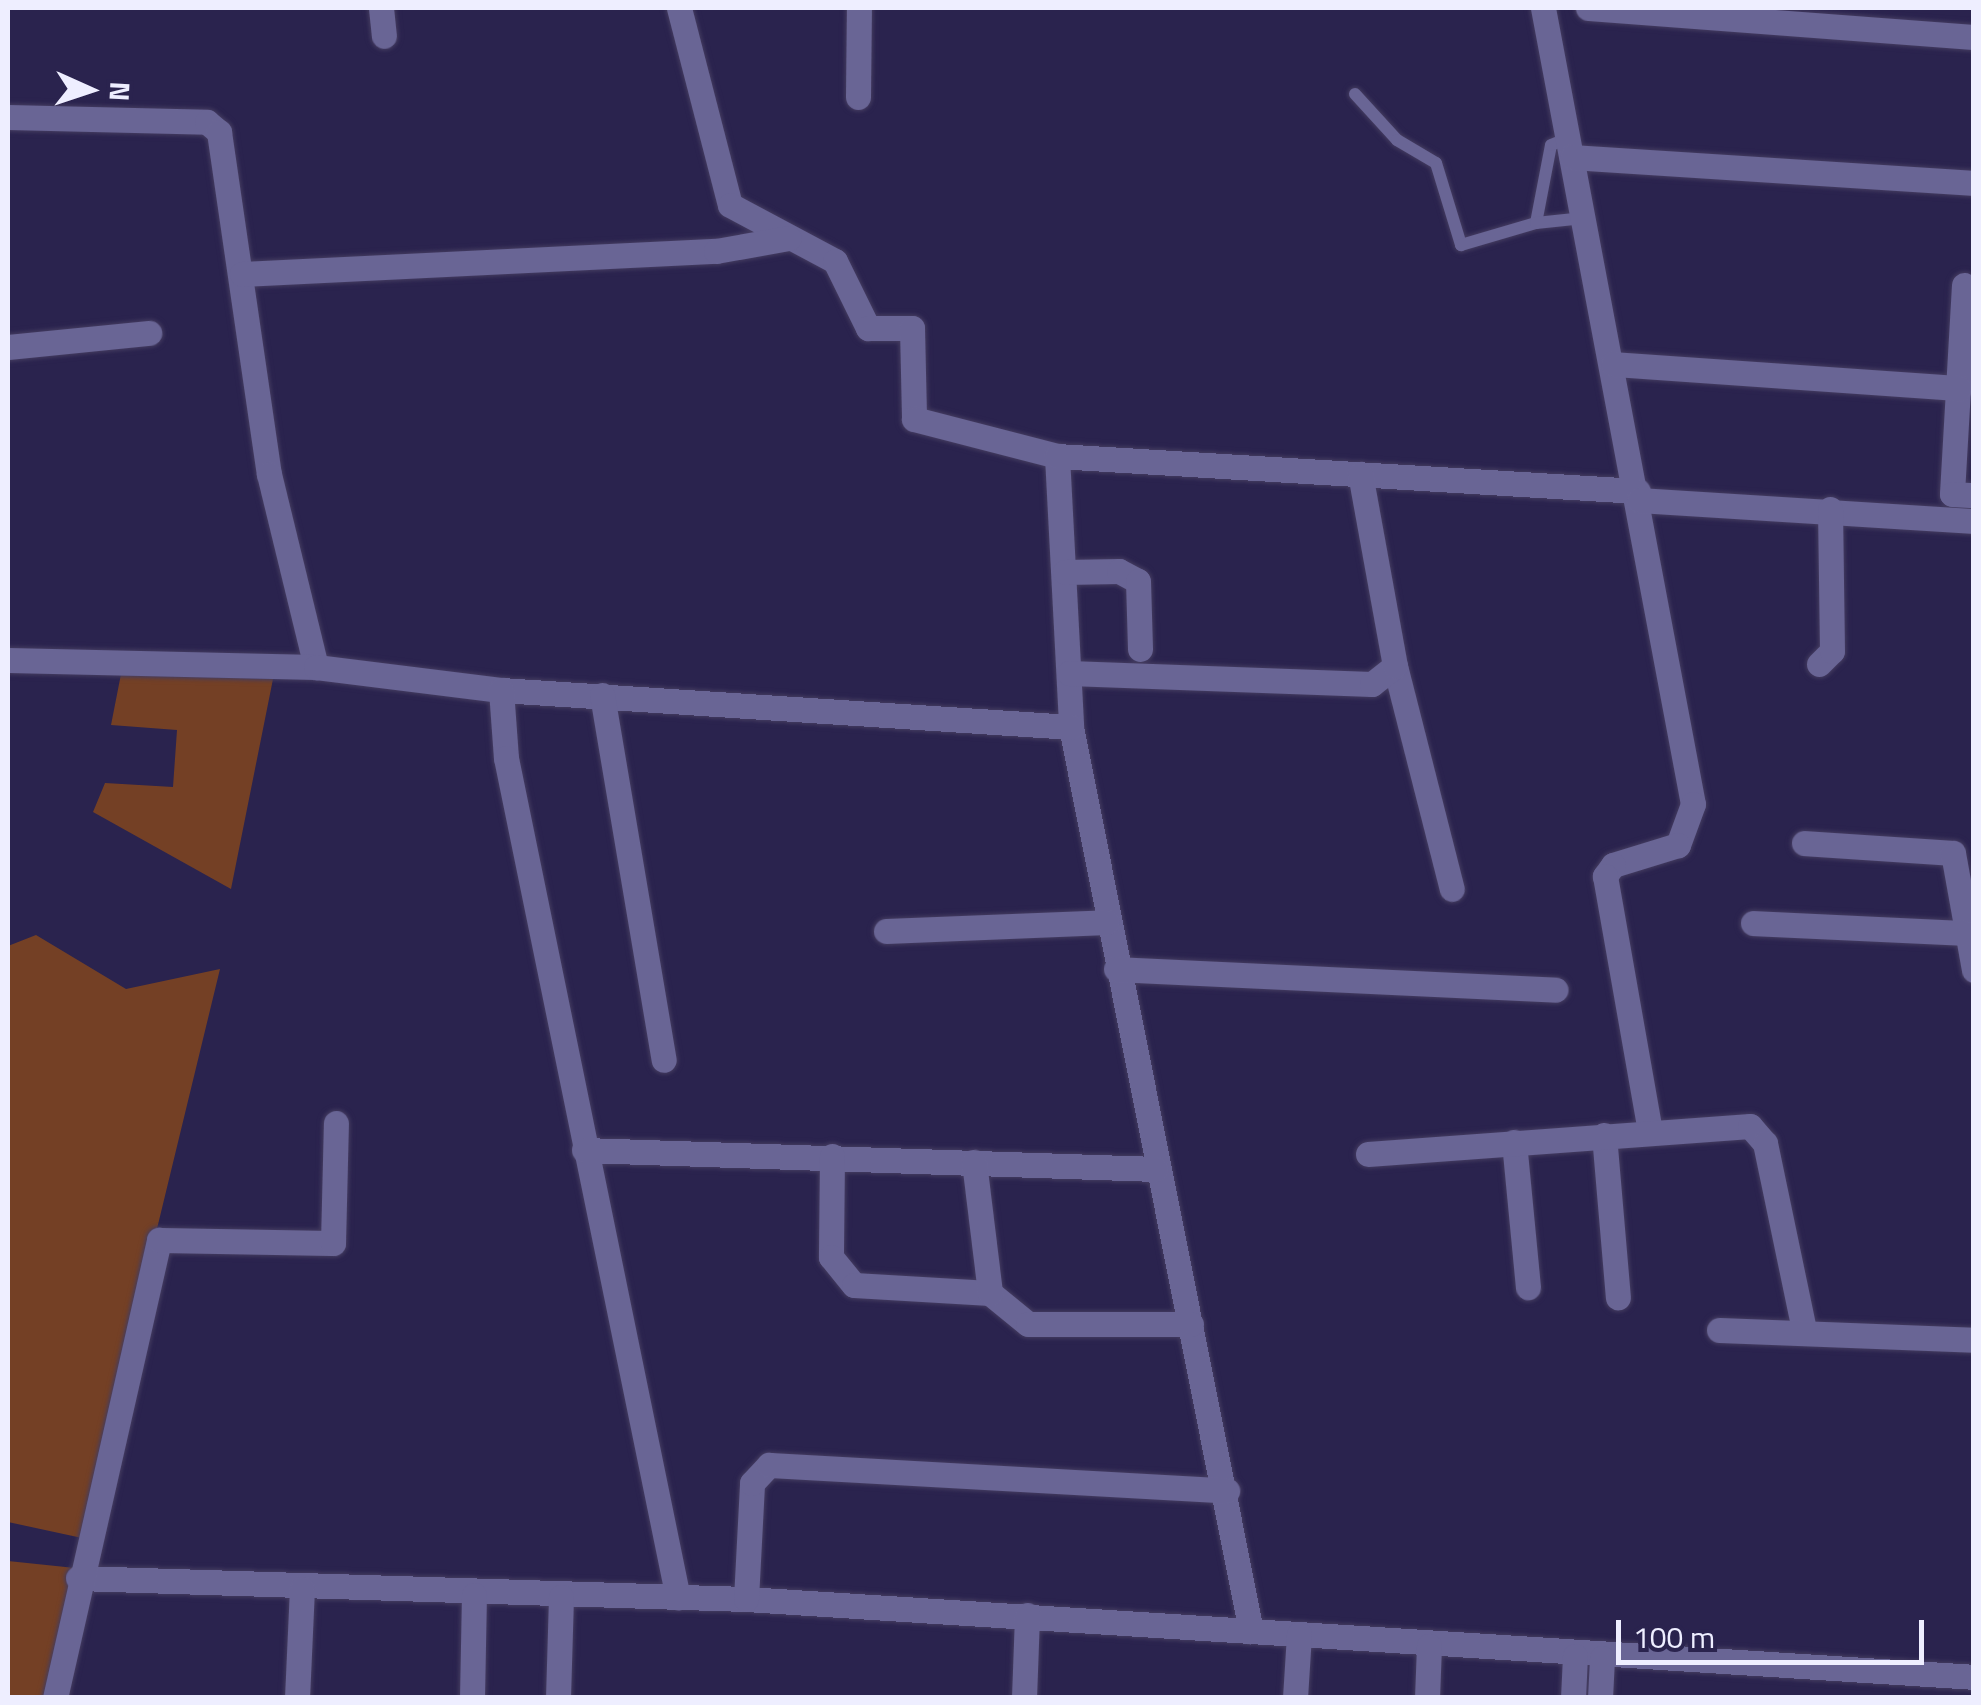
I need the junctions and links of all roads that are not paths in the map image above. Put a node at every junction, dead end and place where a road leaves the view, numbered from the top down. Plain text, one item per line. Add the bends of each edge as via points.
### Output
1 (381, 8) edge
2 (679, 8) edge
3 (859, 8) edge
4 (1543, 8) edge
5 (1588, 8) edge
6 (384, 36) dead end
7 (1974, 37) edge
8 (1354, 94) dead end
9 (858, 97) dead end
10 (8, 116) edge
11 (1570, 147) junction
12 (1974, 183) edge
13 (1584, 218) junction
14 (1536, 223) junction
15 (789, 238) junction
16 (242, 274) junction
17 (1964, 286) dead end
18 (149, 332) dead end
19 (8, 346) edge
20 (1613, 364) junction
21 (1959, 388) junction
22 (1057, 456) junction
23 (1360, 474) junction
24 (1974, 495) edge
25 (1638, 496) junction
26 (1830, 509) junction
27 (1974, 521) edge
28 (1065, 572) junction
29 (1140, 649) dead end
30 (8, 660) edge
31 (1820, 664) dead end
32 (1395, 666) junction
33 (316, 667) junction
34 (1068, 673) junction
35 (501, 690) junction
36 (602, 695) junction
37 (1070, 727) junction
38 (1804, 843) dead end
39 (1452, 889) dead end
40 (1108, 922) junction
41 (1752, 923) dead end
42 (886, 932) dead end
43 (1966, 933) junction
44 (1116, 968) junction
45 (1974, 970) edge
46 (1555, 990) dead end
47 (664, 1060) dead end
48 (336, 1123) dead end
49 (1650, 1132) junction
50 (1604, 1135) junction
51 (1514, 1142) junction
52 (584, 1150) junction
53 (1368, 1154) dead end
54 (832, 1156) junction
55 (974, 1162) junction
56 (1156, 1169) junction
57 (1528, 1287) dead end
58 (990, 1293) junction
59 (1618, 1297) dead end
60 (1191, 1324) junction
61 (1719, 1330) dead end
62 (1804, 1330) junction
63 (1974, 1340) edge
64 (1227, 1491) junction
65 (78, 1578) junction
66 (302, 1588) junction
67 (474, 1595) junction
68 (560, 1597) junction
69 (678, 1598) junction
70 (746, 1599) junction
71 (1027, 1615) junction
72 (1252, 1630) junction
73 (1299, 1634) junction
74 (1429, 1646) junction
75 (1575, 1656) junction
76 (1602, 1658) junction
77 (1974, 1677) edge
78 (55, 1698) edge
79 (297, 1698) edge
80 (472, 1698) edge
81 (558, 1698) edge
82 (1024, 1698) edge
83 (1295, 1698) edge
84 (1427, 1698) edge
85 (1573, 1698) edge
86 (1600, 1698) edge

1 - 6 street
2 - 15 street via 717,182 751,222
3 - 9 street
4 - 11 street
5 - 7 street
8 - 14 lane via 1396,140 1436,163 1461,245
10 - 16 street via 215,126
11 - 12 street
11 - 13 street
11 - 14 lane via 1551,145
13 - 14 lane
13 - 20 street
15 - 16 street via 716,251
15 - 22 street via 840,266 868,328 912,328 914,418
16 - 33 street via 270,474
17 - 21 street
18 - 19 street
20 - 21 street
20 - 25 street
21 - 24 street via 1952,494
22 - 23 street
22 - 28 street
23 - 25 street
23 - 32 street
25 - 26 street
25 - 49 street via 1692,804 1678,845 1606,868
26 - 27 street
26 - 31 street via 1832,651
28 - 29 street via 1119,571 1138,581
28 - 34 street
30 - 33 street
32 - 34 street via 1372,684 1334,686
32 - 39 street
33 - 35 street
34 - 37 street
35 - 36 street
35 - 52 street via 506,758
36 - 37 street
36 - 47 street
37 - 40 street
38 - 43 street via 1953,854
40 - 42 street
40 - 44 street
41 - 43 street
43 - 45 street
44 - 46 street
44 - 56 street
48 - 65 street via 333,1243 158,1240
49 - 50 street
49 - 62 street via 1760,1132
50 - 51 street
50 - 59 street
51 - 53 street
51 - 57 street
52 - 54 street
52 - 69 street
54 - 55 street
54 - 58 street via 831,1257 842,1275 874,1290
55 - 56 street
55 - 58 street
56 - 60 street
58 - 60 street via 1028,1324
60 - 64 street
61 - 62 street
62 - 63 street
64 - 70 street via 769,1465 752,1484
64 - 72 street
65 - 66 street
65 - 78 street
66 - 67 street
66 - 79 street
67 - 68 street
67 - 80 street
68 - 69 street
68 - 81 street
69 - 70 street
70 - 71 street
71 - 72 street
71 - 82 street
72 - 73 street
73 - 74 street
73 - 83 street
74 - 75 street
74 - 84 street
75 - 76 street
75 - 85 street
76 - 77 street
76 - 86 street

